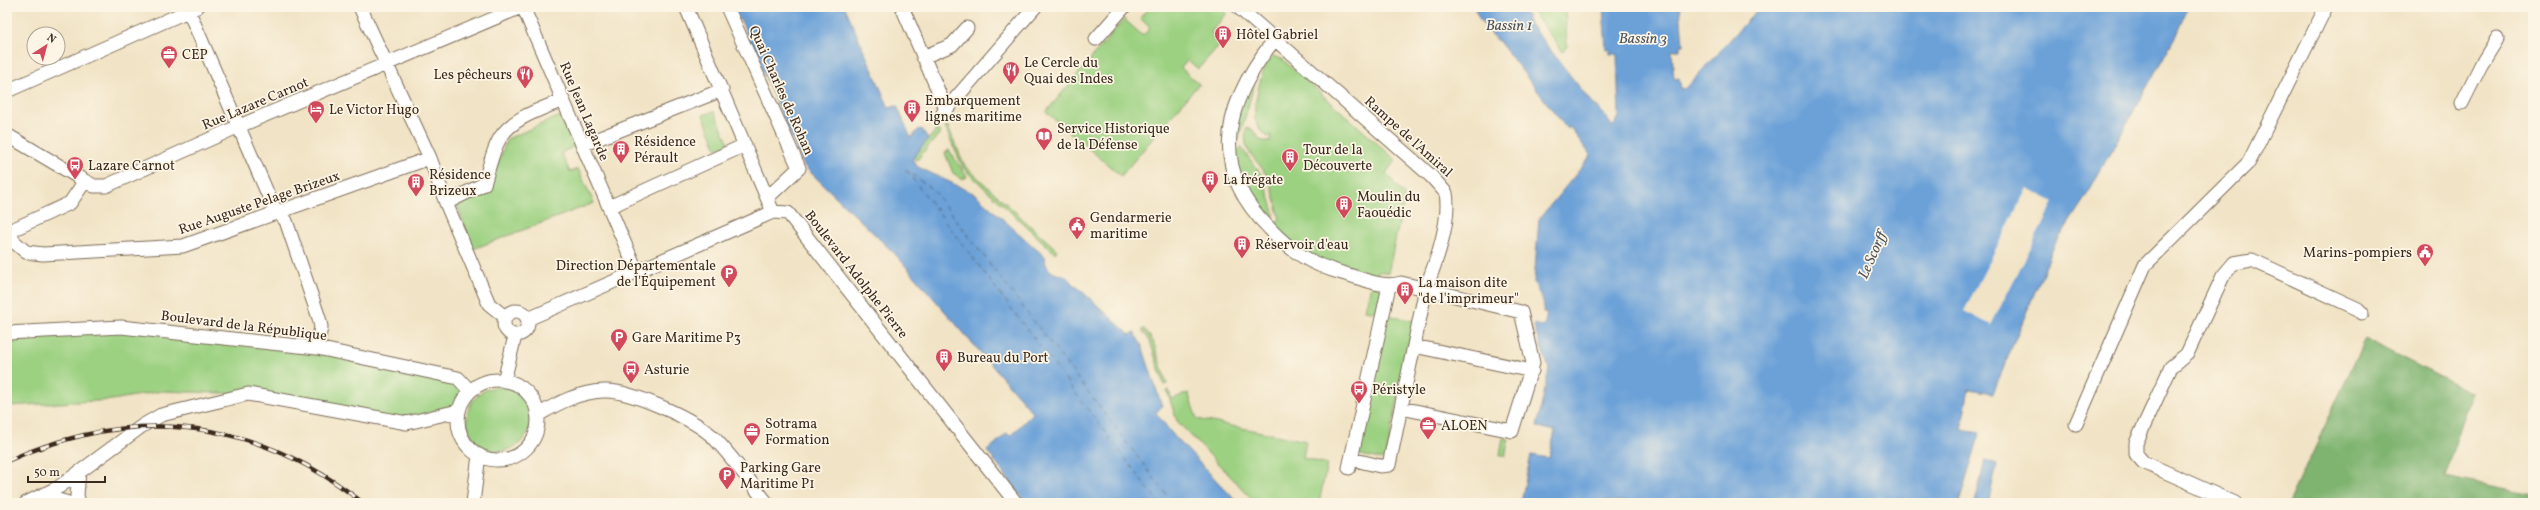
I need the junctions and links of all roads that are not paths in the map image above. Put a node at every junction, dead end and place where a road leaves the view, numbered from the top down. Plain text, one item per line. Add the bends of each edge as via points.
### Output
1 (360, 7) edge
2 (522, 7) edge
3 (686, 7) edge
4 (727, 7) edge
5 (902, 7) edge
6 (1035, 7) edge
7 (1124, 7) edge
8 (1238, 7) edge
9 (2326, 7) edge
10 (191, 8) edge
11 (966, 28) dead end
12 (1096, 39) dead end
13 (1275, 39) junction
14 (2496, 39) dead end
15 (923, 57) junction
16 (386, 64) junction
17 (722, 90) junction
18 (7, 91) edge
19 (563, 100) junction
20 (2462, 103) dead end
21 (237, 127) junction
22 (7, 135) edge
23 (745, 144) junction
24 (582, 145) junction
25 (430, 158) junction
26 (85, 181) junction
27 (767, 198) junction
28 (446, 203) junction
29 (609, 207) junction
30 (773, 212) junction
31 (279, 214) junction
32 (9, 229) edge
33 (637, 272) junction
34 (1389, 286) junction
35 (1426, 288) junction
36 (2362, 313) dead end
37 (505, 317) junction
38 (528, 319) junction
39 (7, 334) edge
40 (515, 336) junction
41 (1414, 346) junction
42 (317, 348) junction
43 (1532, 371) junction
44 (504, 381) junction
45 (469, 390) junction
46 (1401, 408) junction
47 (458, 411) junction
48 (538, 415) junction
49 (2076, 424) dead end
50 (480, 455) junction
51 (78, 472) junction
52 (43, 496) junction
53 (26, 503) edge
54 (69, 503) edge
55 (79, 503) edge
56 (473, 503) edge
57 (767, 503) edge
58 (1016, 503) edge
59 (2235, 503) edge

1 - 16 street
2 - 16 street, Rue Lazare Carnot
2 - 19 street, Rue Jean Lagarde
3 - 17 street
4 - 27 street, Quai Charles de Rohan via 799,168
5 - 15 street
6 - 15 street via 945,111
7 - 12 street
8 - 13 street, Rampe de l'Amiral
9 - 49 street via 2249,162 2145,265
10 - 18 street
10 - 21 street
11 - 15 street via 952,44
13 - 34 street via 1256,63 1243,88 1232,121 1230,149 1234,179 1254,214 1289,249 1318,266
13 - 35 street, Rampe de l'Amiral via 1431,176 1446,193 1446,214 1435,264
14 - 20 street
16 - 21 street, Rue Lazare Carnot
16 - 25 street
17 - 23 street
17 - 24 street
19 - 24 street, Rue Jean Lagarde
19 - 28 street via 524,117 505,132 500,139 484,184
21 - 26 street, Rue Lazare Carnot via 106,186 94,186
21 - 31 street
22 - 26 street, Rue Lazare Carnot
23 - 27 street
23 - 29 street
24 - 29 street, Rue Jean Lagarde
25 - 28 street
25 - 31 street, Rue Auguste Pelage Brizeux
26 - 32 street via 70,204
27 - 30 street
28 - 37 street via 489,304
29 - 33 street, Rue Jean Lagarde
30 - 33 street
30 - 58 street, Boulevard Adolphe Pierre via 788,213 797,222
31 - 32 street, Rue Auguste Pelage Brizeux via 183,246 43,254 26,252 12,240
31 - 42 street via 286,221 319,318 321,327
33 - 38 street
34 - 35 street via 1401,283
34 - 46 street, Rampe de l'Amiral via 1350,464 1380,466 1388,471
35 - 41 street, Rampe de l'Amiral
35 - 43 street via 1521,312 1533,363
36 - 59 street via 2252,260 2234,263 2224,276 2187,354 2171,367 2136,443 2136,454 2143,462
37 - 38 street via 510,312 517,311
37 - 40 street via 505,329
38 - 40 street via 525,332
39 - 42 street, Boulevard de la République via 121,327
40 - 44 street
41 - 43 street
41 - 46 street, Rampe de l'Amiral
42 - 45 street, Boulevard de la République via 458,378
43 - 46 street via 1512,431
44 - 45 street via 487,381
44 - 48 street via 516,385 528,395
45 - 47 street
47 - 50 street via 463,439
47 - 51 street via 407,423 248,394 161,415
48 - 50 street via 535,435 521,453 497,460
48 - 57 street via 574,397 604,390 624,394 671,411 704,429 715,439
50 - 56 street
51 - 52 street
51 - 55 street
52 - 53 street
52 - 54 street

